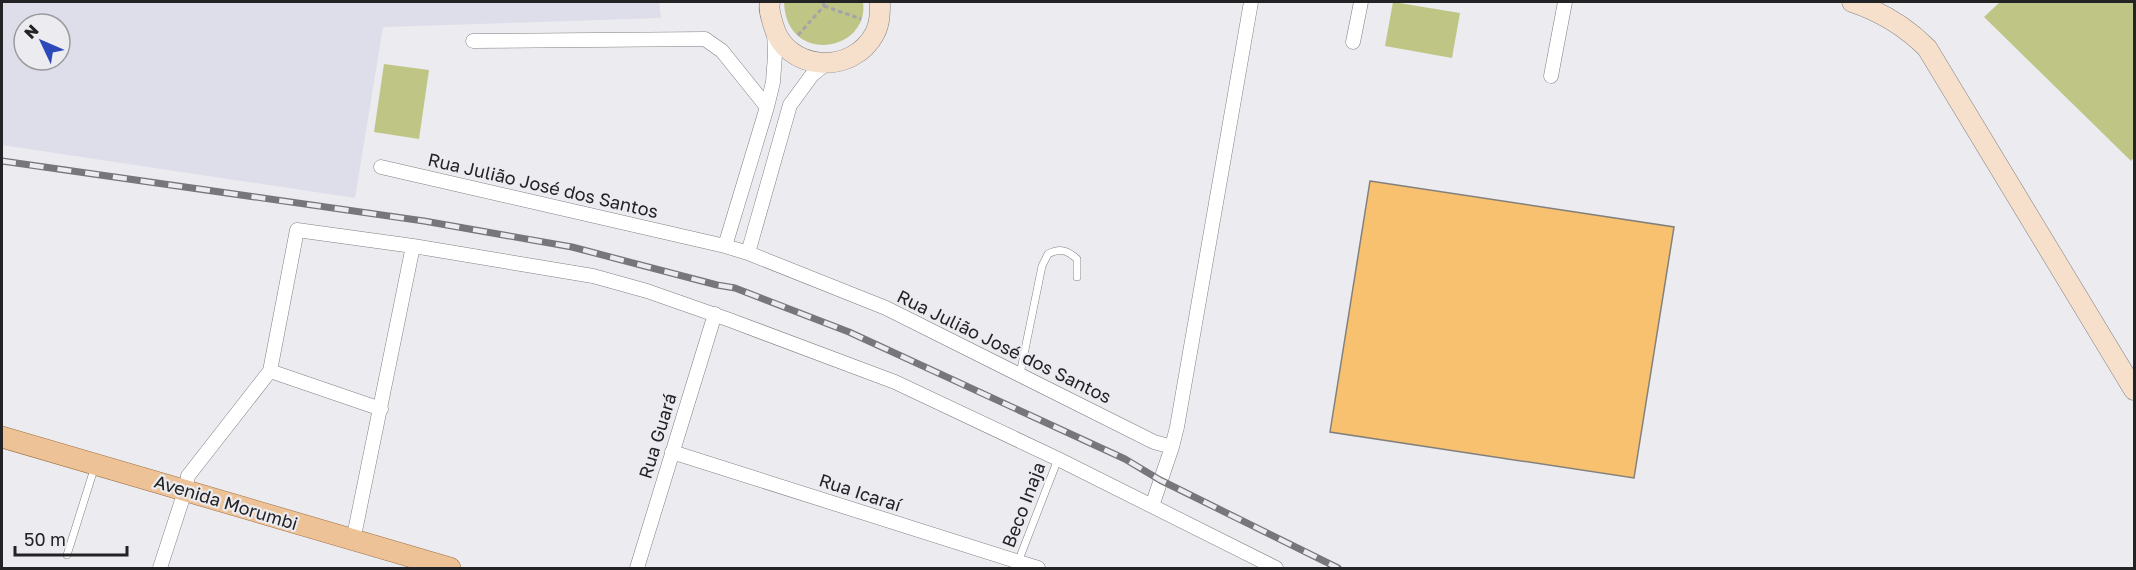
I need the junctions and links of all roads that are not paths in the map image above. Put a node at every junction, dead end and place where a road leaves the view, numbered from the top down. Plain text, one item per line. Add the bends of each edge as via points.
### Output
1 (770, 2) edge
2 (880, 2) edge
3 (1251, 2) edge
4 (1361, 2) edge
5 (1565, 2) edge
6 (1852, 2) edge
7 (774, 29) junction
8 (473, 41) dead end
9 (1353, 42) dead end
10 (827, 63) junction
11 (1551, 76) dead end
12 (767, 107) junction
13 (381, 167) dead end
14 (413, 246) junction
15 (725, 246) junction
16 (748, 253) junction
17 (1077, 277) dead end
18 (715, 314) junction
19 (270, 371) junction
20 (1020, 374) junction
21 (2134, 390) edge
22 (381, 409) junction
23 (2, 437) edge
24 (1172, 447) junction
25 (672, 452) junction
26 (1058, 459) junction
27 (96, 465) junction
28 (185, 491) junction
29 (1152, 506) junction
30 (353, 541) junction
31 (67, 555) dead end
32 (1010, 563) edge
33 (160, 568) edge
34 (450, 568) edge
35 (637, 568) edge
36 (1038, 568) edge
37 (1276, 568) edge

1 - 7 street
2 - 10 street via 874,34 863,49 848,59
3 - 24 street
4 - 9 street
5 - 11 street
6 - 21 street via 1892,18 1927,48
7 - 10 street via 780,43 794,55 811,63
7 - 12 street via 774,73
8 - 12 street via 705,39 722,51
10 - 16 street via 812,75 790,105
12 - 15 street
13 - 15 street, Rua Julião José dos Santos
14 - 18 street via 593,276
14 - 19 street via 297,230
14 - 22 street
15 - 16 street, Rua Julião José dos Santos
16 - 20 street, Rua Julião José dos Santos via 886,308
17 - 20 lane via 1077,259 1070,252 1058,249 1048,254 1042,266
18 - 25 street, Rua Guará
18 - 26 street via 895,382
19 - 22 street
19 - 28 street via 188,476
20 - 24 street, Rua Julião José dos Santos via 1154,442
22 - 30 street
23 - 27 main road, Avenida Morumbi
24 - 29 street
25 - 32 street, Rua Icaraí
25 - 35 street, Rua Guará
26 - 29 street
26 - 32 lane, Beco Inaja
27 - 28 main road, Avenida Morumbi
27 - 31 lane
28 - 30 main road, Avenida Morumbi
28 - 33 street
29 - 37 street
30 - 34 main road, Avenida Morumbi
32 - 36 street, Rua Icaraí

